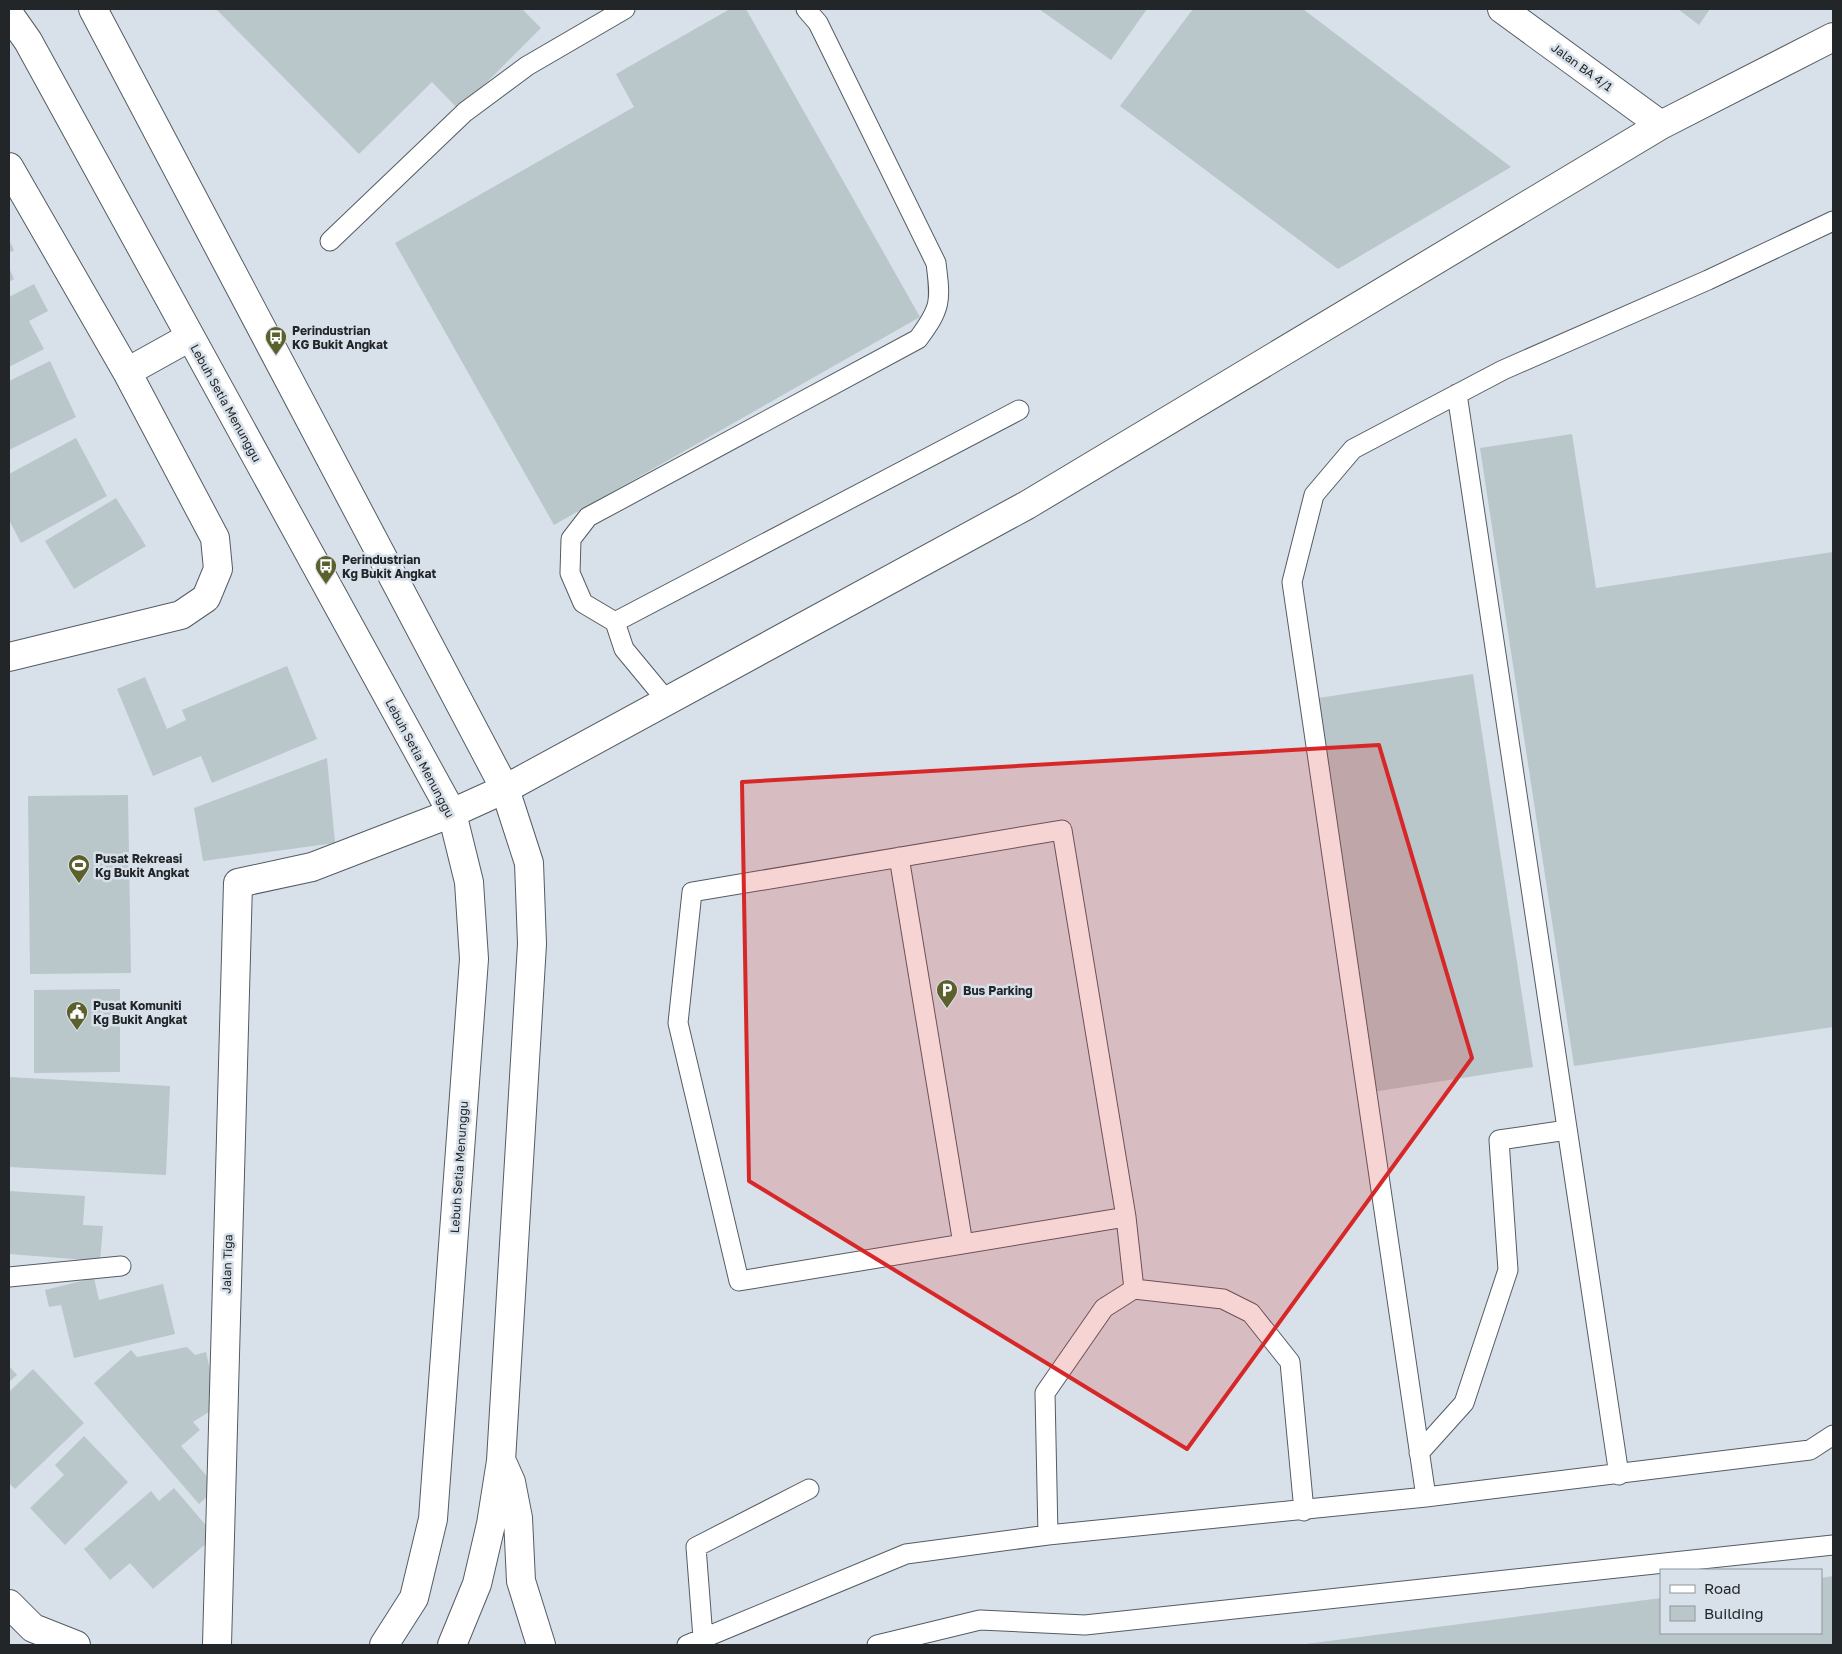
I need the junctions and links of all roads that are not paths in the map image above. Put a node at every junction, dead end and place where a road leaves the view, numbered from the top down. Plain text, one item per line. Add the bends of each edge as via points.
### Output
1 (93, 9) edge
2 (625, 9) edge
3 (806, 9) edge
4 (1502, 9) edge
5 (9, 14) edge
6 (1833, 38) edge
7 (1661, 125) junction
8 (9, 167) edge
9 (1833, 221) edge
10 (330, 241) dead end
11 (190, 337) junction
12 (127, 372) junction
13 (1457, 394) junction
14 (1019, 410) dead end
15 (614, 622) junction
16 (9, 657) edge
17 (667, 701) junction
18 (504, 789) junction
19 (452, 813) junction
20 (899, 857) junction
21 (1567, 1130) junction
22 (1126, 1217) junction
23 (963, 1244) junction
24 (121, 1266) dead end
25 (9, 1277) edge
26 (1134, 1288) junction
27 (1833, 1435) edge
28 (1419, 1453) junction
29 (501, 1461) junction
30 (1619, 1475) junction
31 (809, 1489) dead end
32 (1426, 1497) junction
33 (1304, 1511) junction
34 (1048, 1535) junction
35 (1833, 1544) edge
36 (9, 1604) edge
37 (35, 1637) edge
38 (695, 1642) edge
39 (76, 1645) edge
40 (217, 1645) edge
41 (384, 1645) edge
42 (452, 1645) edge
43 (541, 1645) edge
44 (876, 1645) edge

1 - 18 street
2 - 10 lane via 527,66 465,112
3 - 15 lane via 818,23 936,263 940,290 936,315 918,339 588,517 571,539 570,573 583,603
4 - 7 street, Jalan BA 4/1
5 - 11 street, Lebuh Setia Menunggu via 28,41
6 - 7 street
7 - 17 street via 1028,505
8 - 12 street
9 - 13 lane via 1503,370
11 - 12 street
11 - 19 street, Lebuh Setia Menunggu
12 - 16 street via 215,538 218,569 206,598 181,615
13 - 21 lane
13 - 28 lane via 1353,449 1314,495 1292,582
14 - 15 lane
15 - 17 lane via 624,649
17 - 18 street
18 - 19 street
18 - 29 street via 529,863 532,944
19 - 40 street, Jalan Tiga via 312,866 238,884
19 - 41 street, Lebuh Setia Menunggu via 469,882 474,958 433,1519 414,1598
20 - 22 lane via 1062,830
20 - 23 lane
20 - 23 lane via 692,892 678,1023 738,1281
21 - 28 lane via 1499,1140 1508,1270 1464,1403
21 - 30 lane
22 - 23 lane
22 - 26 lane
24 - 25 lane
26 - 33 lane via 1223,1299 1251,1313 1290,1362
26 - 34 lane via 1104,1308 1045,1393
27 - 30 lane via 1810,1450
28 - 32 lane
29 - 42 street via 477,1584
29 - 43 street via 511,1482 518,1518 522,1581
30 - 32 lane
31 - 38 lane via 696,1547
32 - 33 lane
33 - 34 lane
34 - 38 lane via 906,1554
35 - 44 lane via 1085,1625 980,1620
36 - 37 street
37 - 39 street

